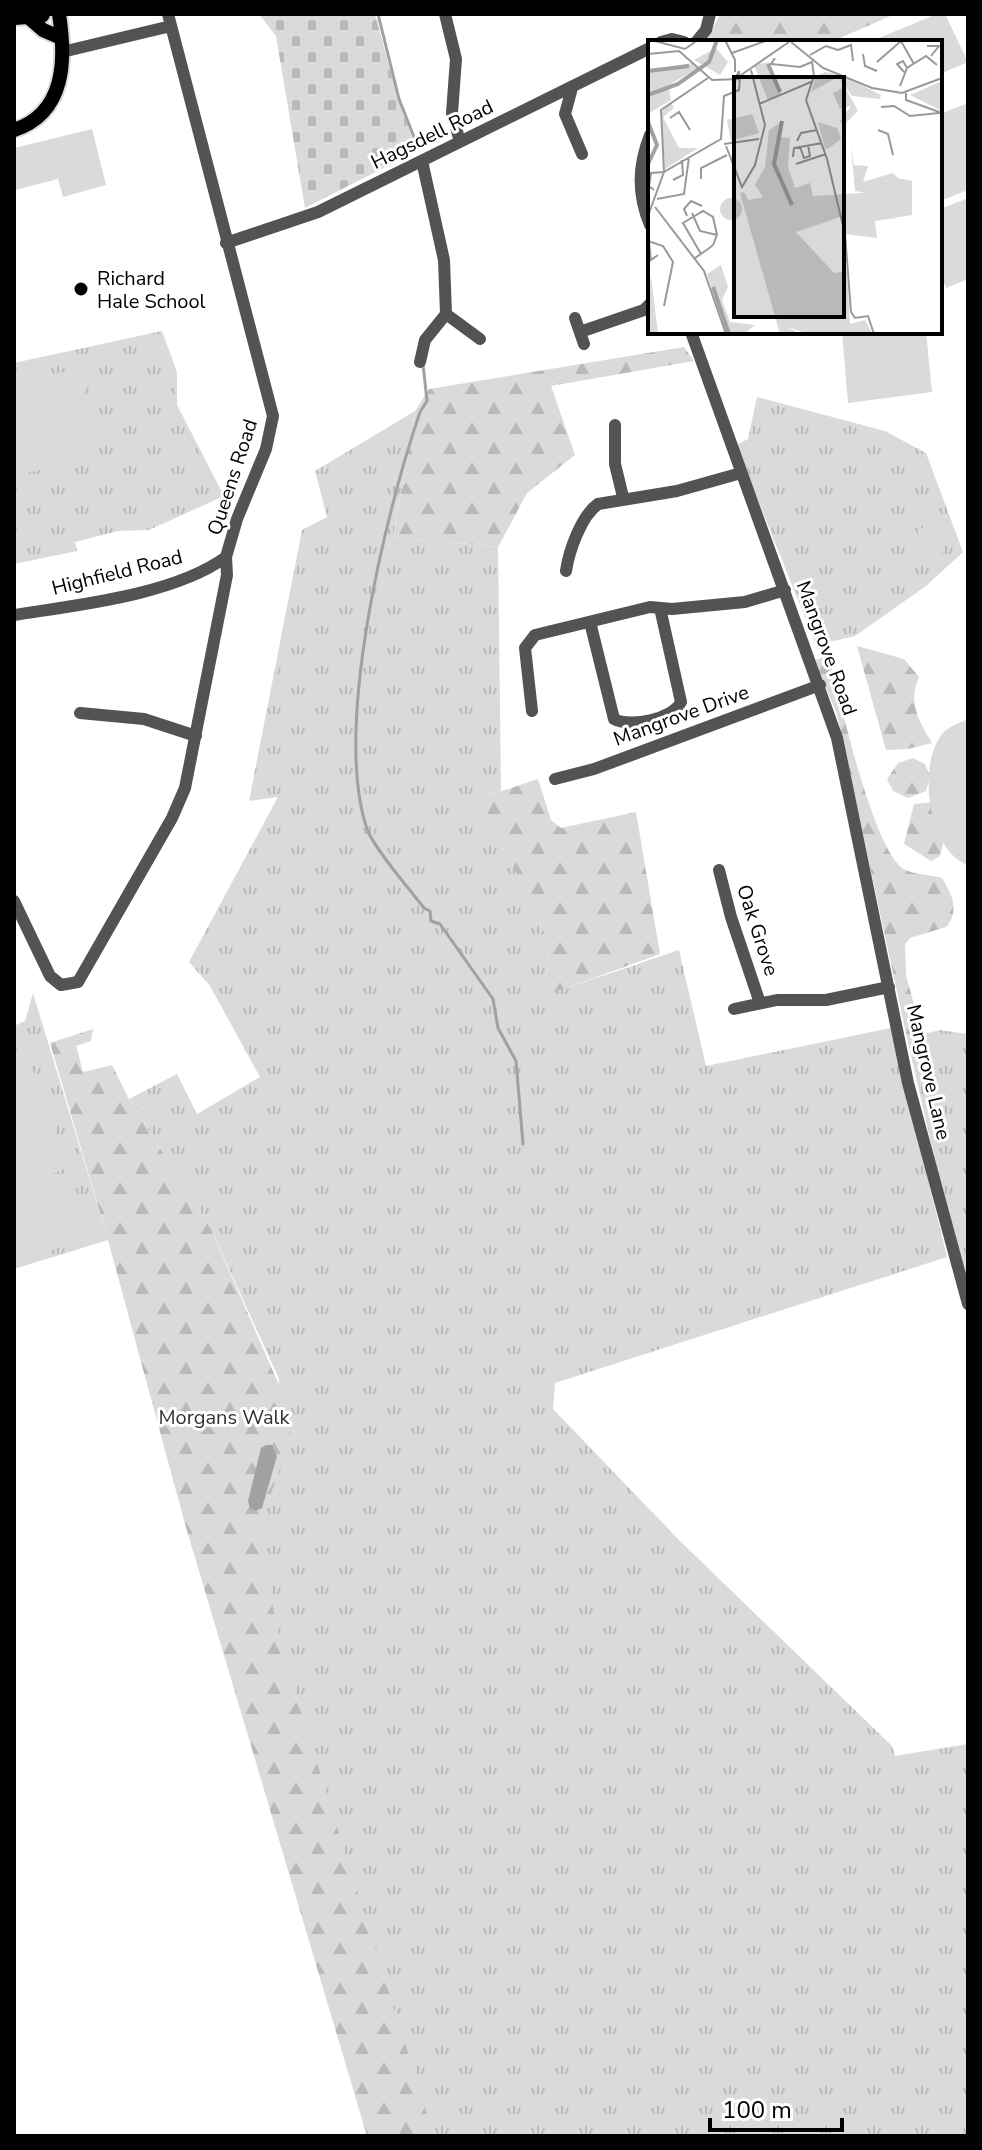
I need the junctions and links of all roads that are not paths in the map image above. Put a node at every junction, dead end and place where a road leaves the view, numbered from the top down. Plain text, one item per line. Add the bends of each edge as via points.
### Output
1 (59, 14) edge
2 (445, 14) edge
3 (710, 14) edge
4 (28, 16) edge
5 (170, 20) edge
6 (698, 40) edge
7 (60, 44) junction
8 (648, 49) edge
9 (572, 88) junction
10 (14, 130) edge
11 (648, 140) edge
12 (460, 142) junction
13 (582, 154) dead end
14 (422, 161) junction
15 (648, 218) edge
16 (226, 243) junction
17 (648, 306) edge
18 (446, 314) junction
19 (575, 318) dead end
20 (692, 334) edge
21 (480, 339) dead end
22 (420, 362) dead end
23 (615, 425) dead end
24 (741, 473) junction
25 (623, 497) junction
26 (226, 557) junction
27 (566, 571) dead end
28 (785, 590) junction
29 (660, 608) junction
30 (14, 615) edge
31 (590, 622) junction
32 (820, 685) junction
33 (532, 711) dead end
34 (80, 713) dead end
35 (196, 736) junction
36 (555, 779) dead end
37 (719, 870) dead end
38 (14, 901) edge
39 (889, 987) junction
40 (760, 1003) junction
41 (734, 1009) dead end
42 (968, 1304) edge

1 - 7 main road
2 - 12 street via 456,59 452,113
3 - 6 street
4 - 7 main road
5 - 7 street
5 - 16 street, Queens Road
7 - 10 main road via 61,80 50,106
8 - 9 street, Hagsdell Road
9 - 12 street, Hagsdell Road
9 - 13 street via 565,114
11 - 15 street via 639,185
12 - 14 street, Hagsdell Road
14 - 16 street, Hagsdell Road via 318,212
14 - 18 street via 444,260
16 - 26 street, Queens Road via 273,416
17 - 19 street via 582,338
18 - 21 street
18 - 22 street via 425,340
20 - 24 street, Mangrove Road
23 - 25 street via 615,464
24 - 25 street via 668,493
24 - 28 street, Mangrove Road
25 - 27 street via 604,501 588,513
26 - 30 street, Highfield Road via 208,569 137,592
26 - 35 street, Queens Road
28 - 29 street via 745,602
28 - 32 street, Mangrove Road
29 - 31 street
29 - 31 street via 681,702 675,711 630,724 614,719
31 - 33 street via 527,641 525,670
32 - 36 street, Mangrove Drive
32 - 39 street, Mangrove Road via 851,792
34 - 35 street via 144,719
35 - 38 street, Queens Road via 185,788 172,818 78,982 61,985 50,976
37 - 40 street, Oak Grove
39 - 40 street, Oak Grove via 826,1000
39 - 42 street, Mangrove Lane via 908,1083
40 - 41 street, Oak Grove

